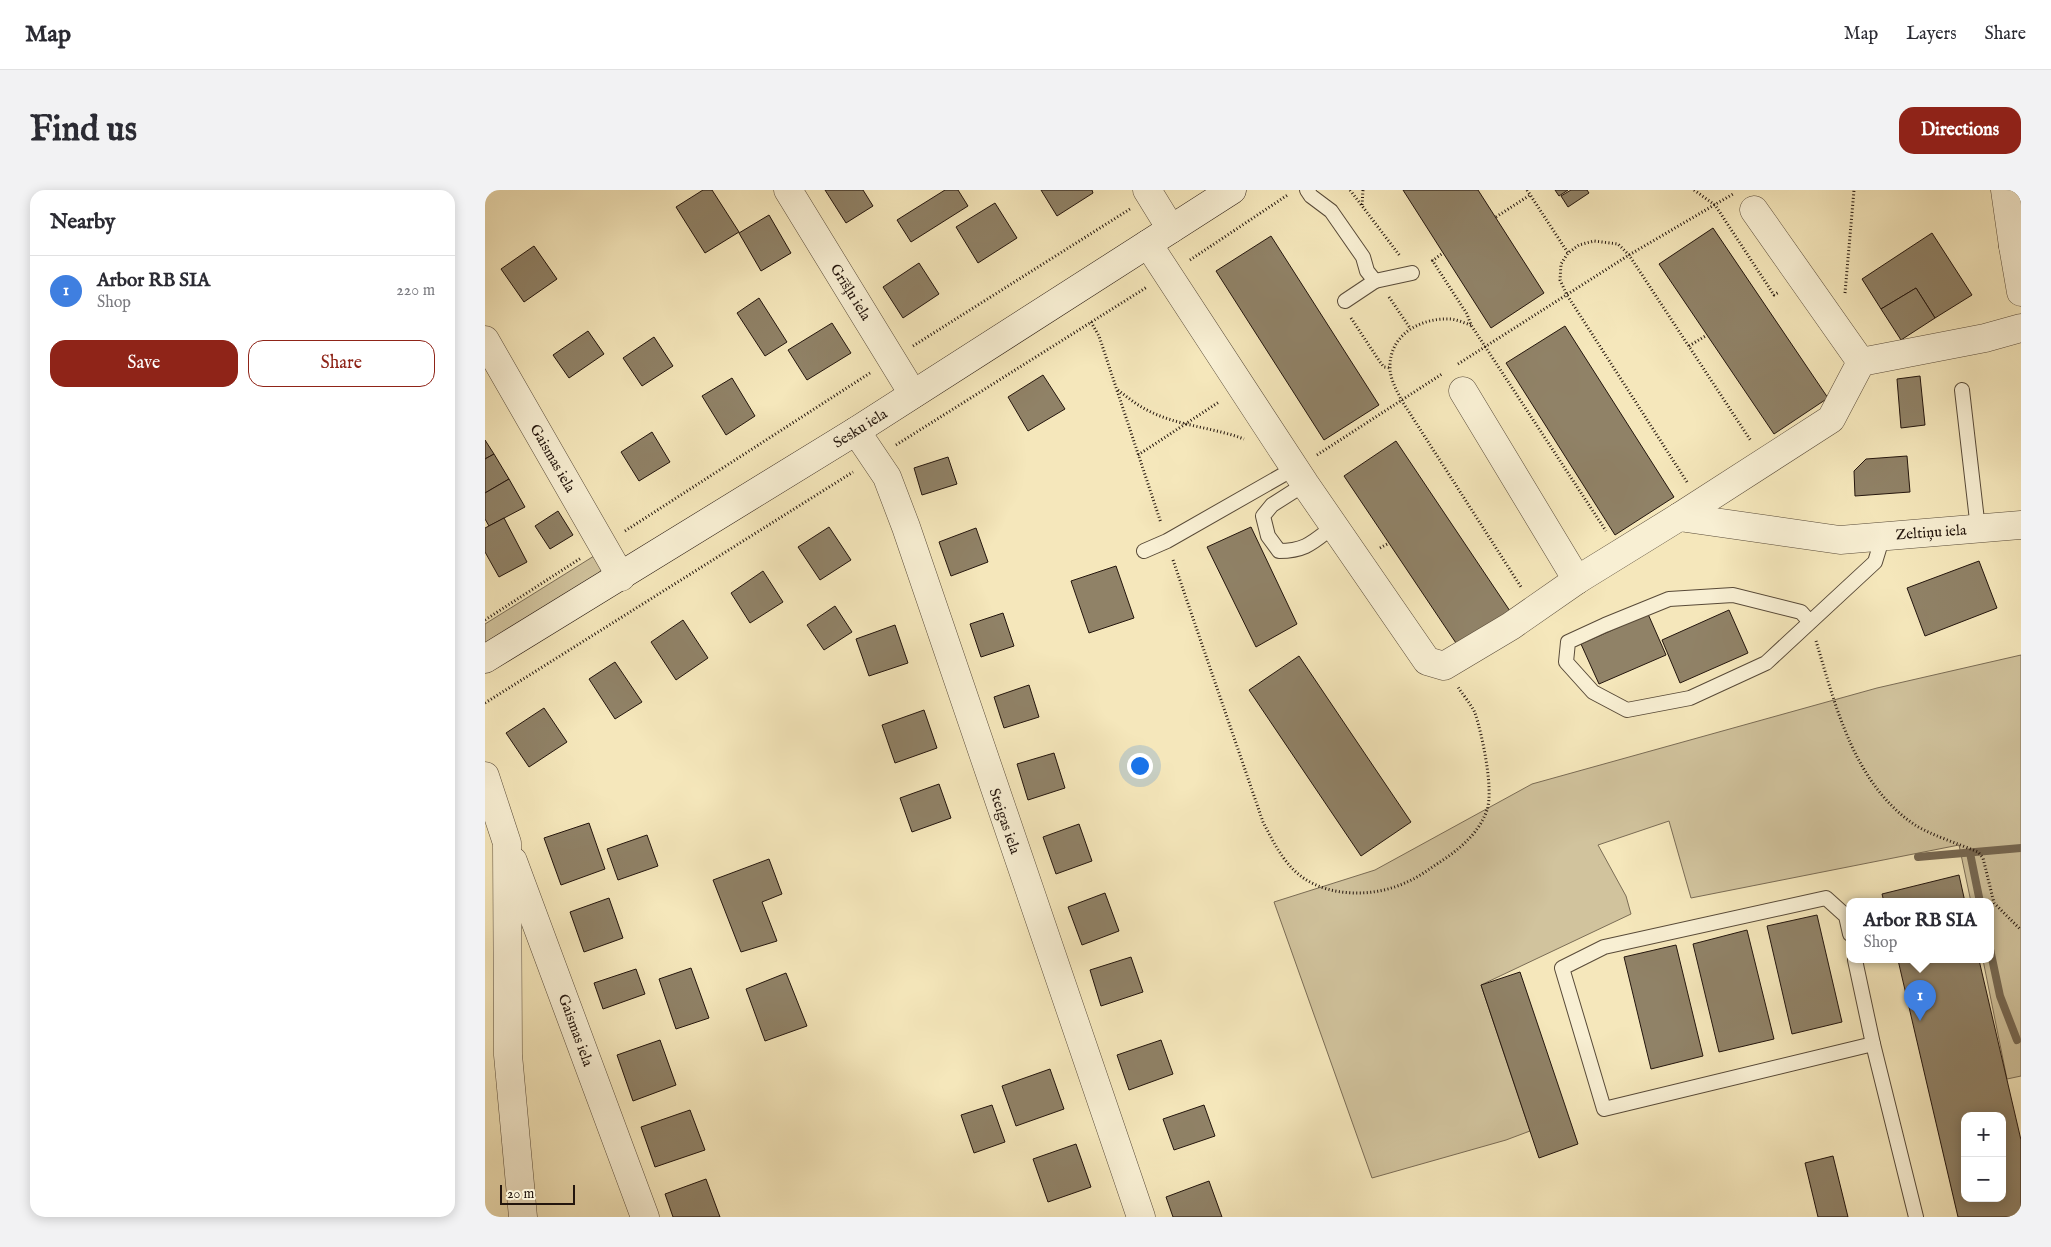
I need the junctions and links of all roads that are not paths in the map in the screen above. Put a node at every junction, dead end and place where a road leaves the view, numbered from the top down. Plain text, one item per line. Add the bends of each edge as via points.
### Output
1 (788, 190) edge
2 (1232, 190) edge
3 (1307, 190) edge
4 (2005, 190) edge
5 (1149, 193) edge
6 (1747, 200) edge
7 (1171, 229) junction
8 (1147, 244) junction
9 (2017, 246) edge
10 (1412, 273) road end
11 (1375, 281) junction
12 (2021, 292) edge
13 (1345, 301) road end
14 (2021, 328) edge
15 (485, 340) edge
16 (1861, 362) junction
17 (1455, 381) road end
18 (1962, 390) dead end
19 (913, 394) junction
20 (856, 431) junction
21 (1293, 467) junction
22 (1690, 510) junction
23 (2021, 525) edge
24 (1333, 526) junction
25 (1978, 528) junction
26 (1883, 536) junction
27 (1144, 551) dead end
28 (621, 577) junction
29 (1577, 580) junction
30 (1810, 622) junction
31 (485, 659) edge
32 (485, 776) edge
33 (507, 843) junction
34 (1846, 916) edge
35 (1856, 963) edge
36 (1873, 1044) junction
37 (523, 1217) edge
38 (645, 1217) edge
39 (1141, 1217) edge
40 (1916, 1217) edge

1 - 19 street, Grīšļu iela
2 - 7 street, Sesku iela
3 - 11 lane via 1331,211 1363,257 1367,271
4 - 9 street
5 - 7 street
6 - 16 street
7 - 8 street, Sesku iela
8 - 19 street, Sesku iela
8 - 21 street
9 - 12 street
10 - 11 lane
11 - 13 lane
14 - 16 street
15 - 28 street, Gaismas iela
16 - 22 street via 1831,419
17 - 29 street
18 - 25 lane
19 - 20 street, Sesku iela
20 - 28 street, Sesku iela
20 - 39 street, Steigas iela via 887,477 906,527
21 - 24 street
21 - 24 lane via 1263,516 1268,536 1279,551 1295,551 1309,545
21 - 27 lane via 1167,541
22 - 26 street, Zeltiņu iela via 1840,540
22 - 29 street
23 - 25 street, Zeltiņu iela
24 - 29 street via 1427,661 1444,666 1511,626
25 - 26 street, Zeltiņu iela
26 - 30 lane via 1875,562
28 - 31 street, Sesku iela
30 - 30 lane via 1766,663 1690,698 1627,710 1593,692 1566,662 1568,642 1669,599 1733,595 1801,612
32 - 33 street, Gaismas iela
33 - 37 street, Gaismas iela via 508,1056
33 - 38 street, Gaismas iela
34 - 36 lane via 1826,898 1605,947 1562,968 1604,1108
35 - 36 lane
36 - 40 lane

